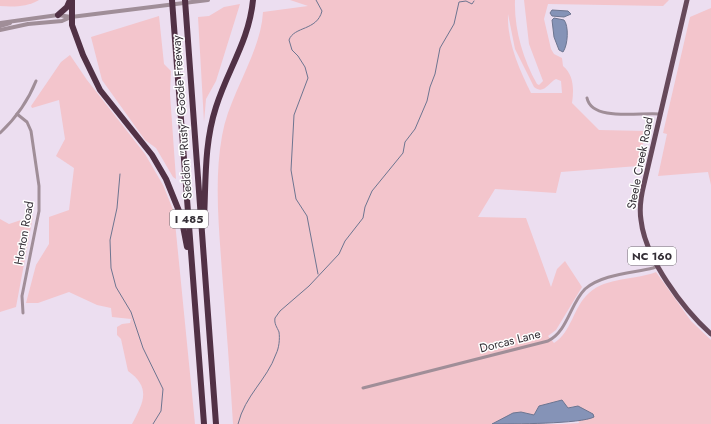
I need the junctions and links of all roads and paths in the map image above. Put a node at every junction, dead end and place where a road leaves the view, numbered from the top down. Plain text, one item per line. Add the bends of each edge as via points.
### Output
1 (71, 0) edge
2 (172, 0) edge
3 (185, 0) edge
4 (208, 0) edge
5 (253, 0) edge
6 (690, 0) edge
7 (686, 3) edge
8 (58, 15) junction
9 (71, 17) junction
10 (20, 19) junction
11 (0, 23) edge
12 (0, 26) edge
13 (0, 30) edge
14 (36, 80) dead end
15 (587, 98) dead end
16 (17, 114) junction
17 (659, 114) junction
18 (0, 133) edge
19 (203, 247) junction
20 (658, 266) junction
21 (194, 296) junction
22 (23, 313) dead end
23 (711, 334) edge
24 (363, 388) dead end
25 (204, 424) edge
26 (216, 424) edge

1 - 8 highway
1 - 9 highway
2 - 21 highway, Seddon "Rusty" Goode Freeway / I 485
3 - 19 highway, Seddon "Rusty" Goode Freeway / I 485
4 - 9 street
5 - 19 highway via 246,38 212,122 205,170
6 - 7 main road, Steele Creek Road
7 - 17 main road, Steele Creek Road / NC 160
8 - 9 street
8 - 10 street
9 - 13 street via 62,21
9 - 21 highway via 79,46 97,85 152,155 175,199 185,232
10 - 11 street
10 - 12 street
14 - 16 street
15 - 17 street via 590,106 600,112
16 - 18 street
16 - 22 street, Horton Road via 27,122 31,131 40,196 22,296
17 - 20 main road, Steele Creek Road / NC 160 via 640,210 646,242
19 - 26 highway, Seddon "Rusty" Goode Freeway / I 485
20 - 23 main road, Steele Creek Road / NC 160 via 688,309
20 - 24 street, Dorcas Lane via 606,278 587,288 560,331 548,341
21 - 25 highway, Seddon "Rusty" Goode Freeway / I 485

